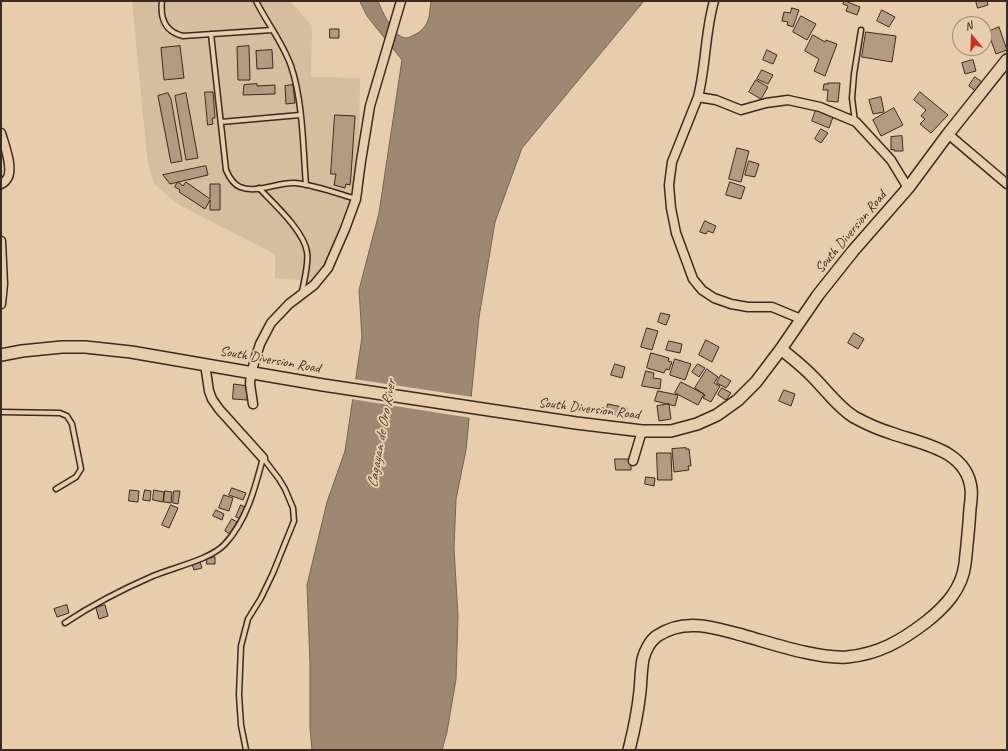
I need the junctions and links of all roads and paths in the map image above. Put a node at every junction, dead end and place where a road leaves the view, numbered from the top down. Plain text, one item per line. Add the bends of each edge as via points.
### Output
1 (162, 1) edge
2 (256, 1) edge
3 (714, 1) edge
4 (400, 3) edge
5 (272, 30) junction
6 (861, 30) dead end
7 (211, 34) junction
8 (1007, 60) edge
9 (698, 98) junction
10 (300, 115) junction
11 (221, 122) junction
12 (856, 122) junction
13 (1, 133) edge
14 (948, 134) junction
15 (1, 184) edge
16 (1007, 184) edge
17 (306, 185) junction
18 (259, 188) junction
19 (908, 188) junction
20 (356, 199) junction
21 (1, 241) edge
22 (2, 284) edge
23 (302, 295) junction
24 (1, 304) edge
25 (801, 319) junction
26 (781, 349) junction
27 (1, 355) edge
28 (205, 364) junction
29 (251, 373) junction
30 (253, 404) dead end
31 (1, 412) edge
32 (642, 431) junction
33 (263, 458) junction
34 (633, 461) dead end
35 (56, 489) dead end
36 (65, 623) dead end
37 (245, 749) edge
38 (629, 750) edge

1 - 7 lane via 164,20 168,29 175,34
2 - 5 lane
3 - 9 street via 709,17
4 - 20 street via 370,106
5 - 7 lane
5 - 10 lane via 291,65 296,81
6 - 12 lane via 852,98
7 - 11 lane
8 - 14 main road, South Diversion Road
9 - 12 street via 716,100 741,110 788,100 820,107
9 - 25 street via 672,162 669,185 676,233 693,278 702,290 714,298 748,307 772,307
10 - 11 lane
10 - 17 lane
11 - 18 lane via 226,170 231,180 247,189
12 - 19 street via 891,160
13 - 15 street via 10,172 7,180
14 - 16 street
14 - 19 main road, South Diversion Road
17 - 18 lane via 285,183
17 - 20 lane
18 - 23 lane via 304,239 308,253
19 - 25 main road, South Diversion Road via 853,251
20 - 23 street via 328,268
21 - 22 street
22 - 24 street
23 - 29 street via 289,304 271,323 260,344
25 - 26 main road, South Diversion Road
26 - 32 main road, South Diversion Road via 756,382 738,400 717,415 671,431
26 - 38 main road via 853,416 890,433 935,447 949,454 965,469 971,490 970,513 964,567 959,584 938,612 894,644 845,657 825,656 786,648 720,628 687,625 667,630 655,637 647,647 643,659 636,722
27 - 28 main road, South Diversion Road via 62,347 85,347
28 - 29 main road, South Diversion Road
28 - 33 street via 209,391 218,409
29 - 30 street
29 - 32 main road, South Diversion Road
31 - 35 lane via 60,413 67,416 72,424 81,469 76,476
32 - 34 street
33 - 36 lane via 247,510 224,545 200,559 120,592
33 - 37 lane via 285,489 293,508 294,521 274,573 248,618 241,646 239,695

